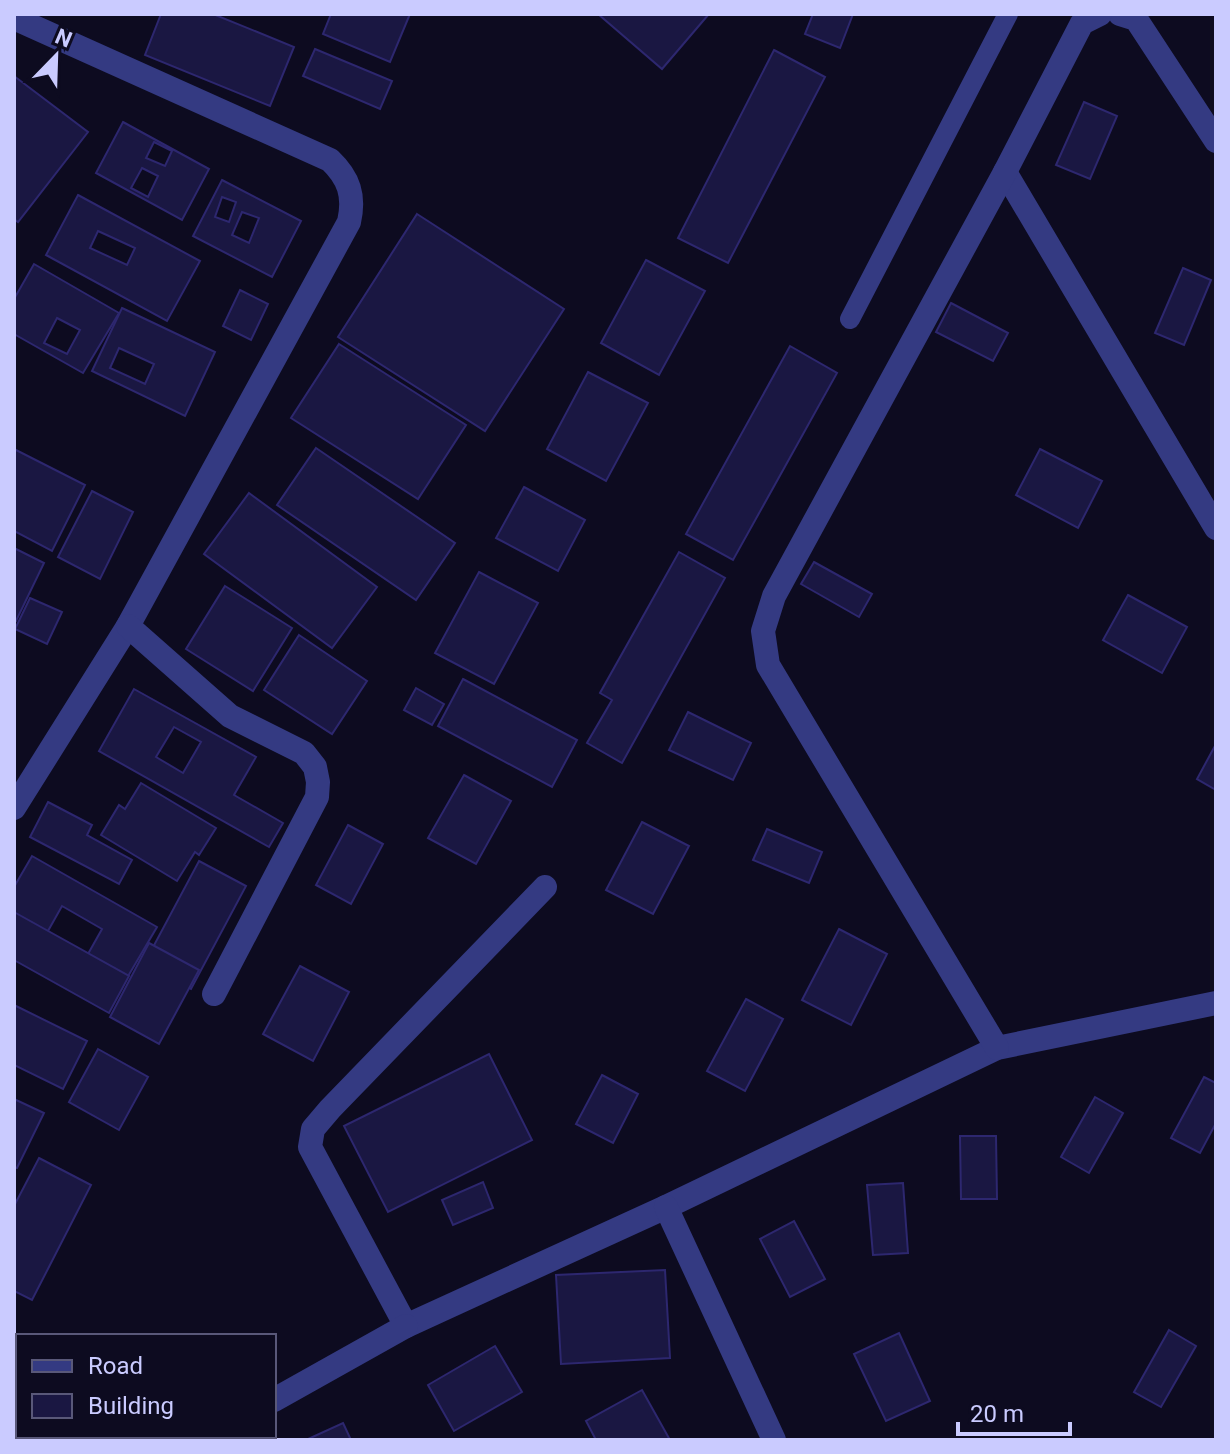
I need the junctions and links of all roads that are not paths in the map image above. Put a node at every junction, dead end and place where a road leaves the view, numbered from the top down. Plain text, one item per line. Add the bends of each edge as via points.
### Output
1 (1008, 14) edge
2 (1100, 14) edge
3 (1120, 14) edge
4 (14, 18) edge
5 (1216, 141) edge
6 (1005, 172) junction
7 (850, 319) dead end
8 (1216, 528) edge
9 (128, 626) junction
10 (14, 808) edge
11 (545, 887) dead end
12 (214, 994) dead end
13 (1216, 1003) edge
14 (997, 1048) junction
15 (666, 1207) junction
16 (406, 1326) junction
17 (276, 1399) edge
18 (774, 1440) edge

1 - 7 lane
2 - 6 street via 1082,23
3 - 5 street via 1136,19
4 - 9 street via 330,160 344,173 351,191 349,222
6 - 8 street
6 - 14 street via 774,596 763,631 768,665
9 - 10 street
9 - 12 street via 230,716 304,753 315,767 317,797
11 - 16 street via 313,1129 310,1147
13 - 14 street
14 - 15 street
15 - 16 street
15 - 18 street
16 - 17 street

